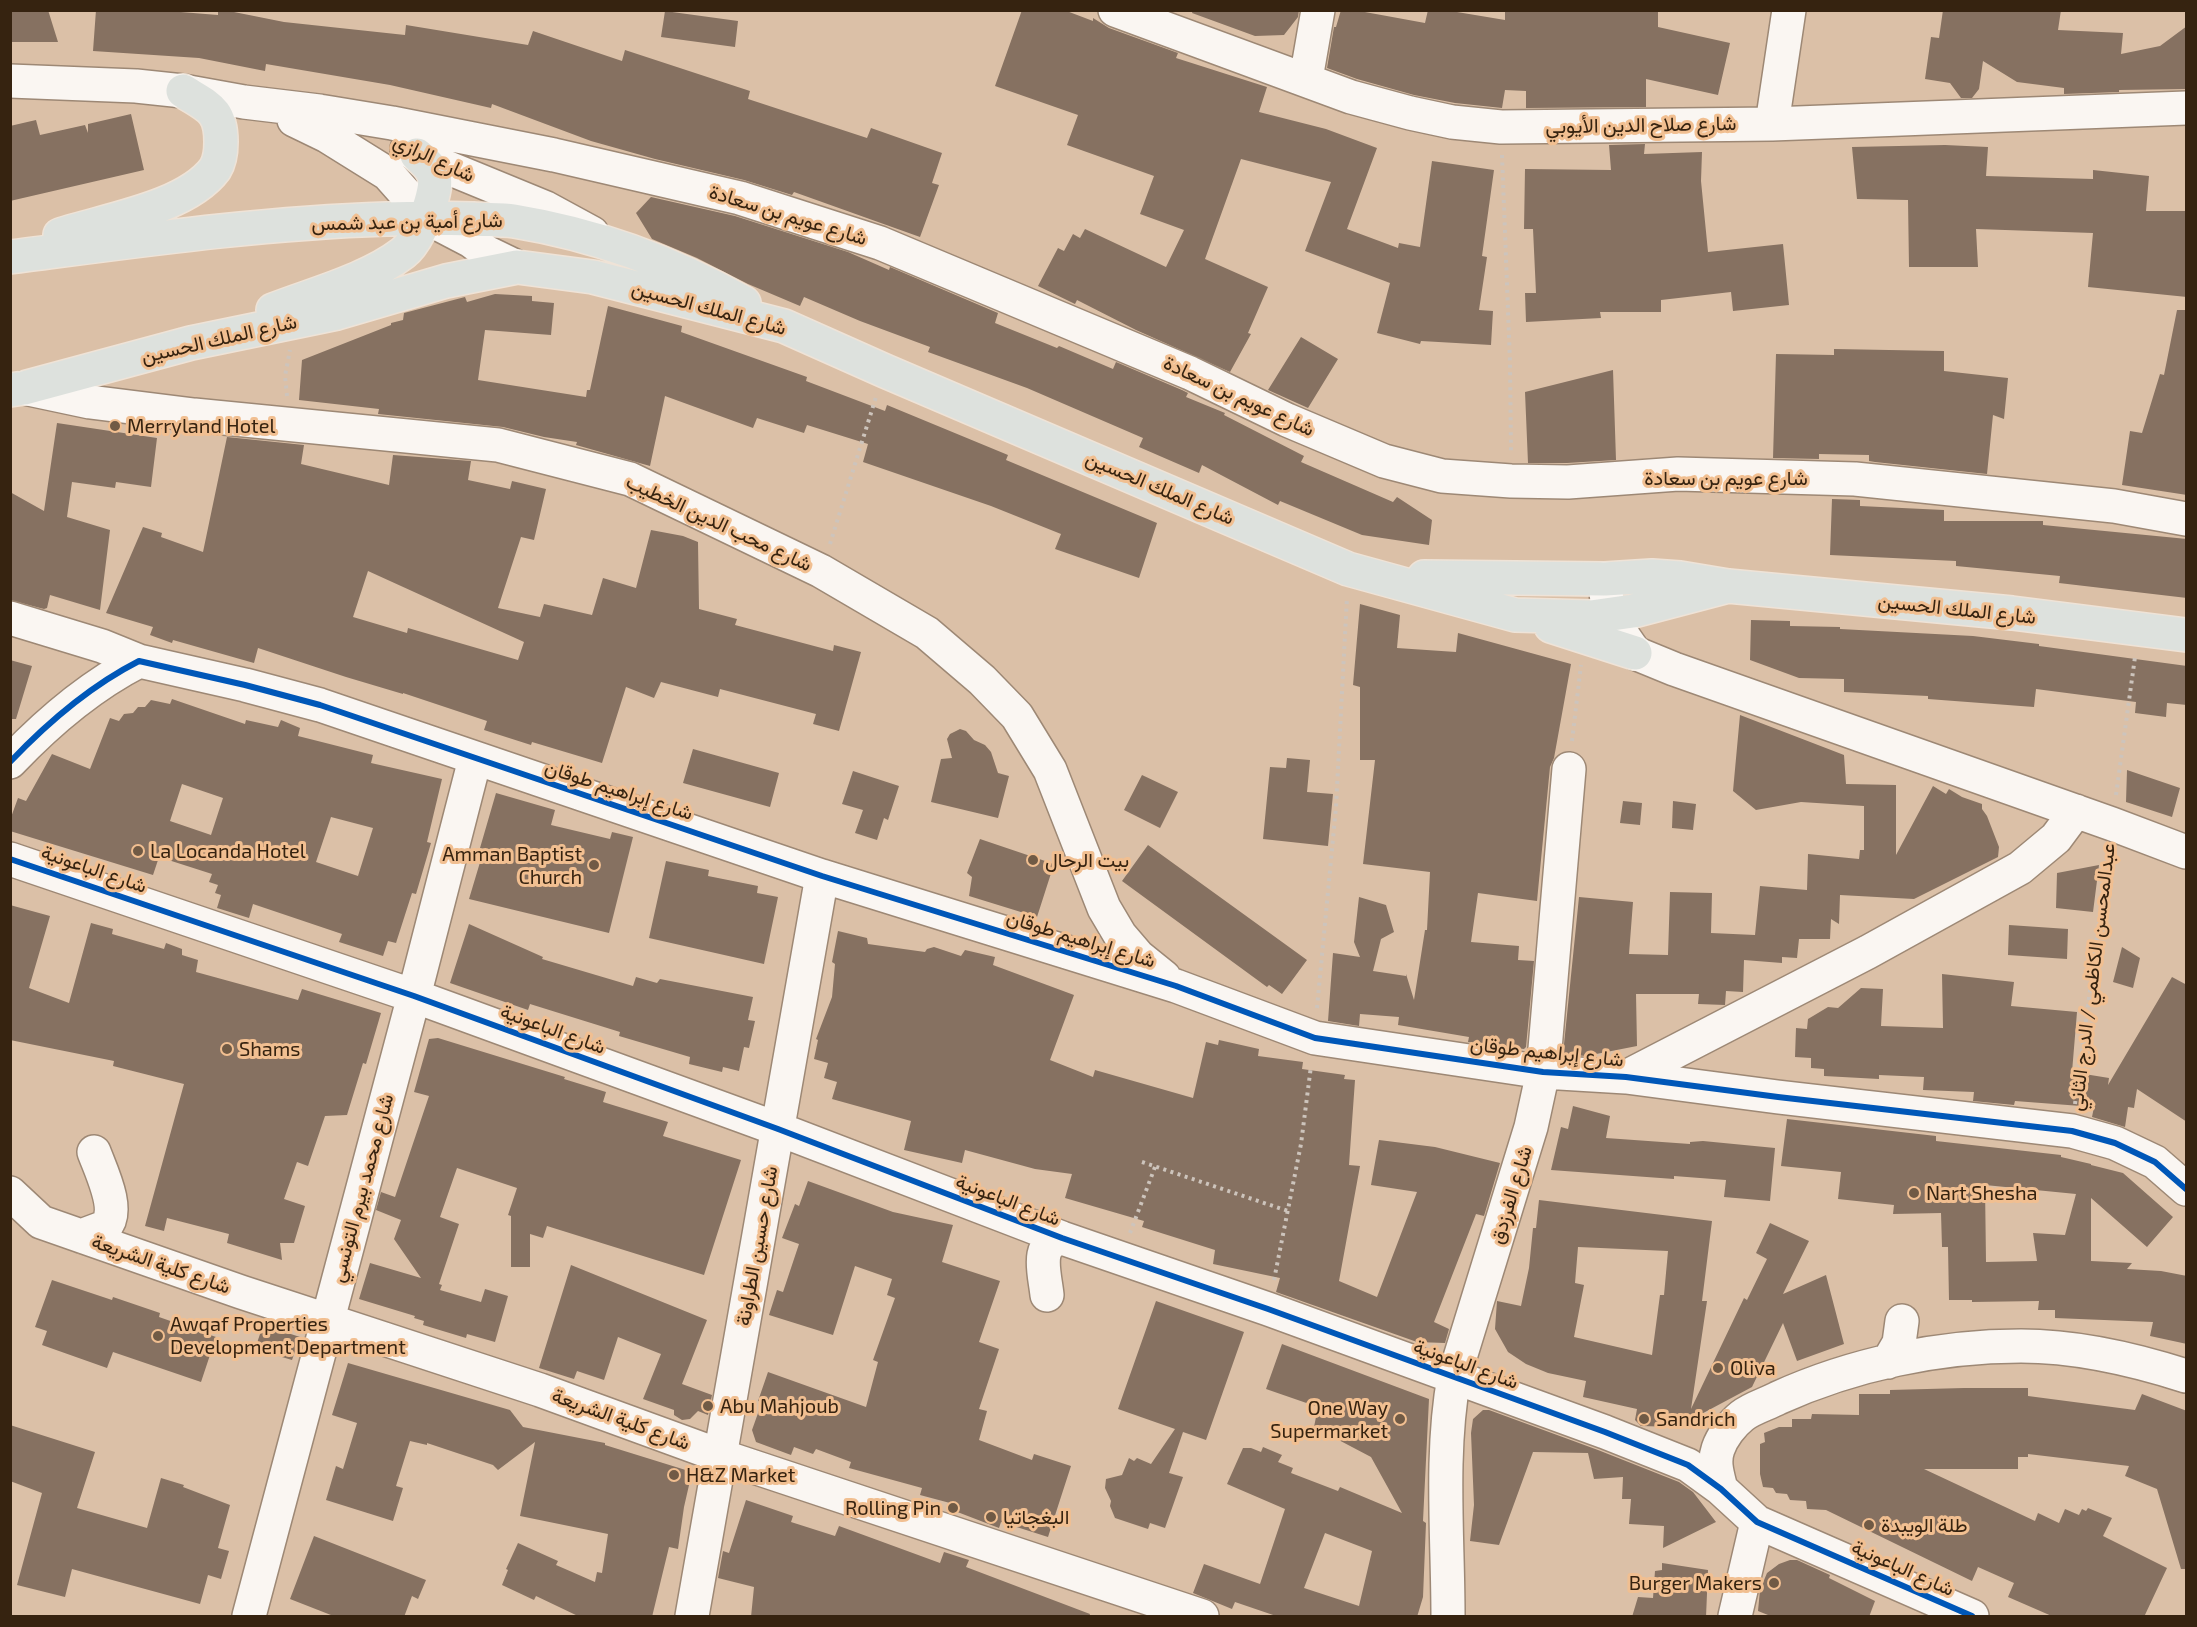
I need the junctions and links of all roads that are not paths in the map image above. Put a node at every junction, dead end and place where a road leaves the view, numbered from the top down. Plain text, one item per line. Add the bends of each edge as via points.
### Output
1 (1115, 10) edge
2 (1318, 10) edge
3 (1789, 10) edge
4 (1306, 79) junction
5 (10, 81) edge
6 (183, 91) junction
7 (244, 102) junction
8 (2187, 108) edge
9 (319, 111) junction
10 (1772, 124) junction
11 (417, 154) junction
12 (427, 218) junction
13 (614, 245) junction
14 (10, 251) edge
15 (10, 257) edge
16 (517, 267) junction
17 (784, 326) junction
18 (191, 343) junction
19 (17, 389) edge
20 (2187, 519) edge
21 (1362, 573) junction
22 (1619, 578) junction
23 (1728, 586) junction
24 (1621, 612) junction
25 (1515, 615) junction
26 (10, 618) edge
27 (2187, 635) edge
28 (1635, 654) junction
29 (139, 662) junction
30 (1674, 669) junction
31 (475, 759) junction
32 (10, 762) edge
33 (1569, 769) road end
34 (2076, 811) junction
35 (2187, 852) edge
36 (10, 859) edge
37 (822, 876) junction
38 (1176, 986) junction
39 (414, 996) junction
40 (1543, 1072) junction
41 (1626, 1077) junction
42 (778, 1129) junction
43 (94, 1152) dead end
44 (2187, 1188) edge
45 (10, 1193) edge
46 (26, 1217) edge
47 (81, 1236) junction
48 (1062, 1238) junction
49 (1047, 1294) dead end
50 (327, 1319) junction
51 (1902, 1321) dead end
52 (1888, 1362) junction
53 (2187, 1376) edge
54 (1454, 1377) junction
55 (721, 1456) junction
56 (1721, 1489) junction
57 (1757, 1522) junction
58 (249, 1617) edge
59 (692, 1617) edge
60 (1202, 1617) edge
61 (1448, 1617) edge
62 (1735, 1617) edge
63 (1972, 1617) edge

1 - 4 street, شارع صلاح الدين الأيوبي
2 - 4 street
3 - 10 street
4 - 10 street, شارع صلاح الدين الأيوبي via 1351,97 1410,113 1501,127
5 - 6 street, شارع الرازي
6 - 7 street, شارع الرازي
6 - 14 main road via 210,108 219,119 221,154 216,167 201,183 180,197
7 - 9 street, شارع الرازي
7 - 12 street, شارع الرازي via 293,120 364,158 388,174
8 - 10 street, شارع صلاح الدين الأيوبي
9 - 11 street, شارع الرازي via 383,134
9 - 20 street, شارع عويم بن سعادة via 554,154 740,198 901,252 1191,373 1384,461 1442,476 1568,482 1678,474 1855,480 2114,506
11 - 12 main road via 432,168 435,180
11 - 13 street, شارع الرازي via 546,208
12 - 13 main road, شارع أمية بن عبد شمس via 511,221
12 - 15 main road, شارع أمية بن عبد شمس via 342,220 213,231
12 - 16 street, شارع الرازي
12 - 18 main road via 405,252 369,273
13 - 17 main road, شارع أمية بن عبد شمس via 717,288
16 - 17 main road, شارع الملك الحسين via 593,277
16 - 18 main road, شارع الملك الحسين via 446,281 337,314
17 - 21 main road, شارع الملك الحسين
18 - 19 main road, شارع الملك الحسين
19 - 38 street, شارع محب الدين الخطيب via 90,402 498,445 630,479 821,571 927,633 1017,716 1050,770 1104,908 1138,956
21 - 22 main road, شارع الملك الحسين
21 - 25 main road, شارع الملك الحسين
22 - 23 main road, شارع الملك الحسين via 1680,578
22 - 24 street
23 - 24 main road, شارع الملك الحسين
23 - 27 main road, شارع الملك الحسين via 2012,613
24 - 25 main road, شارع الملك الحسين via 1591,617
24 - 28 street
24 - 30 street via 1645,632
25 - 28 main road
26 - 29 street, شارع إبراهيم طوقان via 102,646
28 - 30 street
29 - 31 street, شارع إبراهيم طوقان via 320,705
29 - 32 street via 103,681 67,708
30 - 34 street
31 - 37 street, شارع إبراهيم طوقان
31 - 39 street, شارع محمد بيرم التونسي
33 - 40 street, شارع الفرزدق
34 - 35 street
34 - 41 street, شارع إبراهيم طوقان via 2056,838 2020,868
36 - 39 street, شارع الباعونية
37 - 38 street, شارع إبراهيم طوقان
37 - 42 street, شارع حسين الطراونة
38 - 40 street, شارع إبراهيم طوقان via 1315,1038
39 - 42 street, شارع الباعونية
39 - 50 street, شارع محمد بيرم التونسي
40 - 41 street, شارع إبراهيم طوقان
40 - 54 street, شارع الفرزدق via 1532,1127
41 - 44 street, شارع إبراهيم طوقان via 2072,1131 2115,1143 2155,1162
42 - 48 street, شارع الباعونية
42 - 55 street, شارع حسين الطراونة
43 - 47 street via 110,1196 111,1215 105,1227
45 - 46 street, شارع كلية الشريعة
46 - 47 street, شارع كلية الشريعة
47 - 50 street, شارع كلية الشريعة
48 - 49 street via 1049,1243 1044,1251
48 - 54 street, شارع الباعونية
50 - 55 street, شارع كلية الشريعة
50 - 58 street, شارع محمد بيرم التونسي
51 - 52 street via 1899,1343
52 - 53 street via 1962,1349 2022,1346 2079,1349
52 - 56 street via 1799,1389 1743,1414 1718,1447 1715,1464
54 - 56 street, شارع الباعونية via 1688,1465
54 - 61 street, شارع الفرزدق via 1446,1435
55 - 59 street, شارع حسين الطراونة
55 - 60 street, شارع كلية الشريعة
56 - 57 street, شارع الباعونية
57 - 62 street
57 - 63 street, شارع الباعونية

